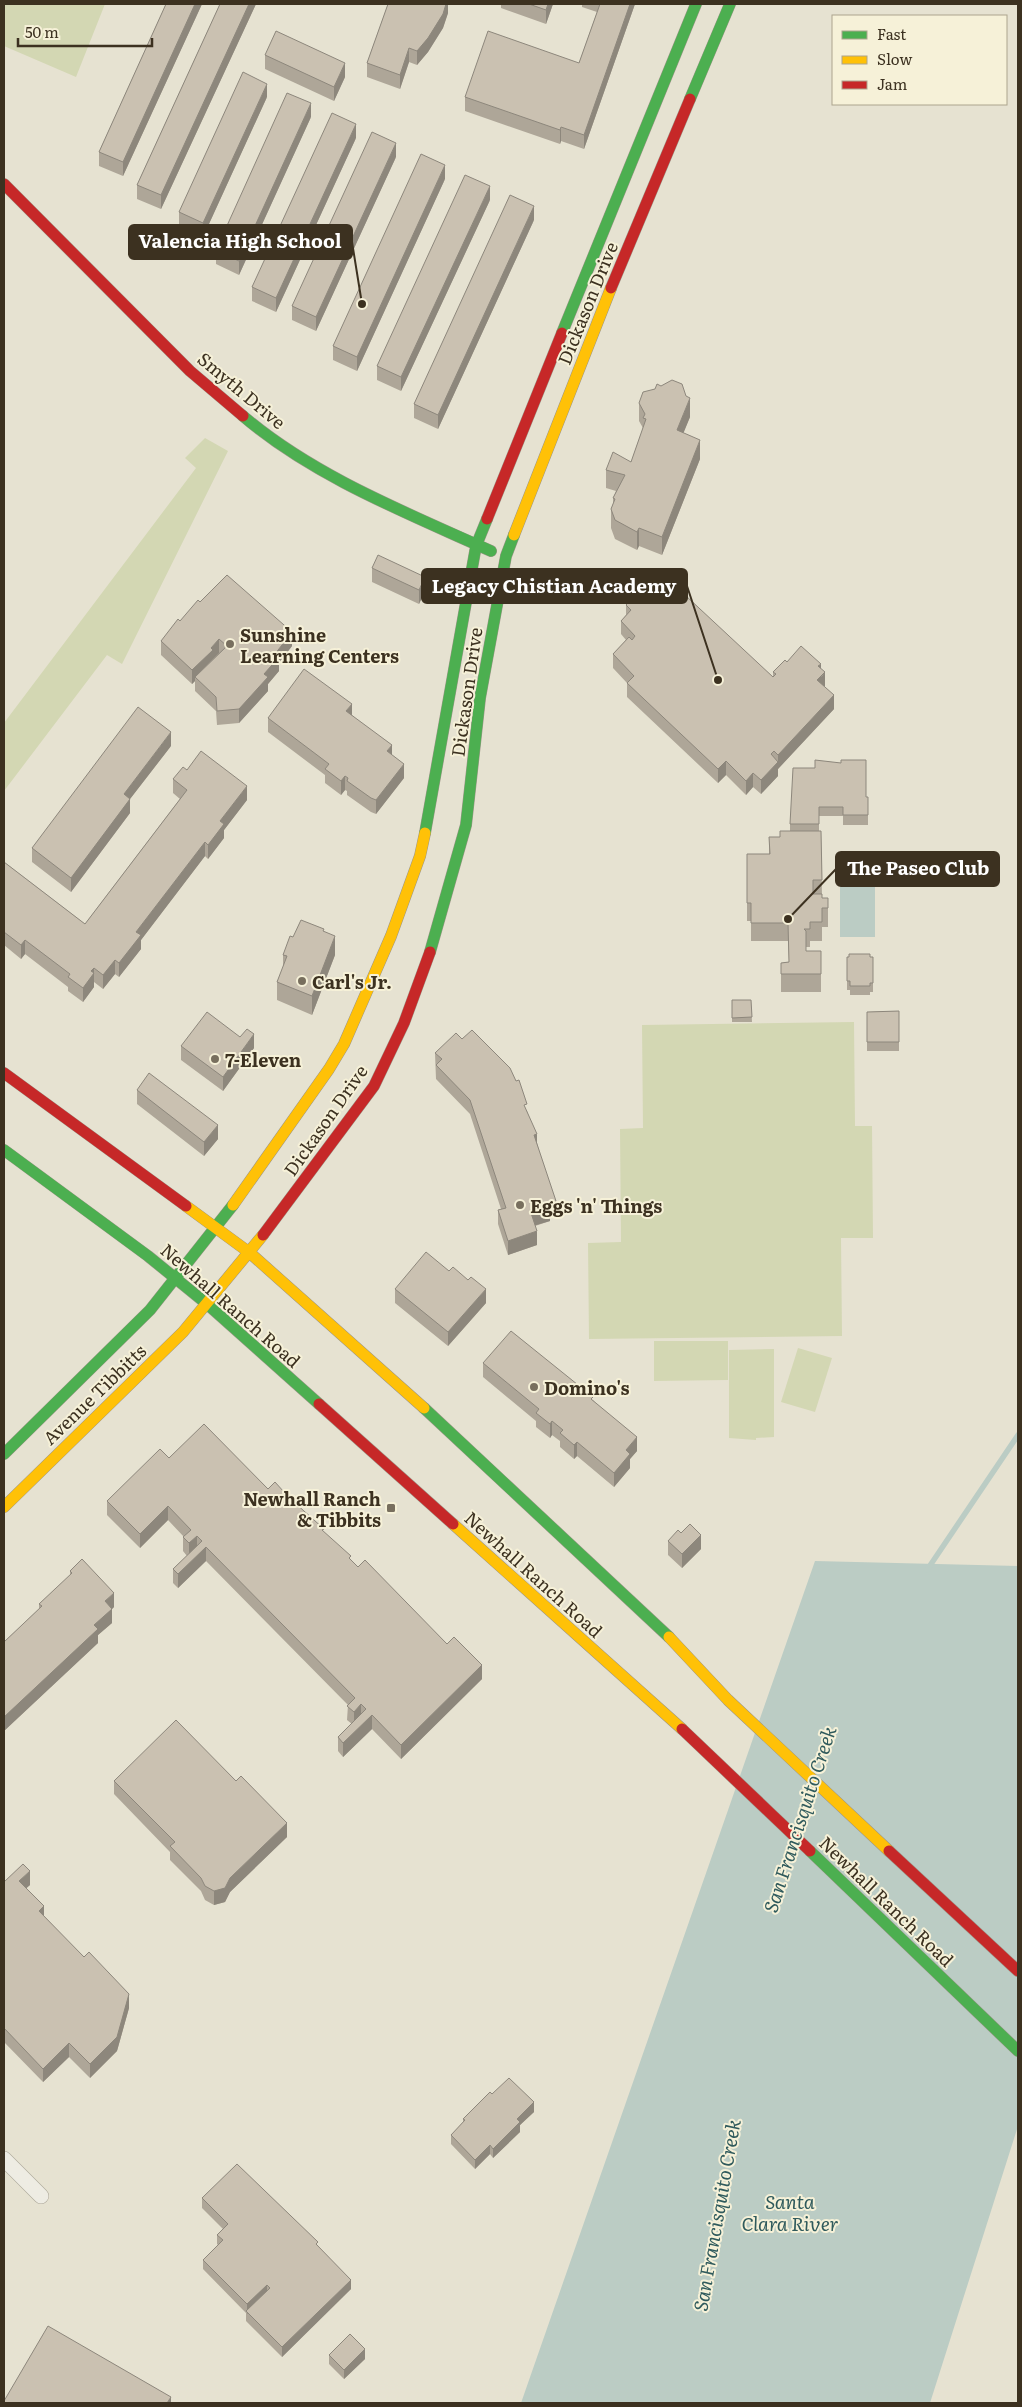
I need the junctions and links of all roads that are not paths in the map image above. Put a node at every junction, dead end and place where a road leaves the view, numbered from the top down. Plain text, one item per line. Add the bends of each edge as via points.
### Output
1 (696, 4) edge
2 (730, 4) edge
3 (4, 184) edge
4 (476, 546) junction
5 (506, 556) junction
6 (4, 1073) edge
7 (4, 1150) edge
8 (216, 1229) junction
9 (250, 1253) junction
10 (176, 1279) junction
11 (207, 1304) junction
12 (4, 1454) edge
13 (4, 1507) edge
14 (1018, 1971) edge
15 (1018, 2051) edge
16 (4, 2159) edge
17 (40, 2196) dead end

1 - 4 street, Dickason Drive
2 - 5 street, Dickason Drive via 593,333
3 - 4 street, Smyth Drive via 190,371 258,429 331,475
4 - 5 street, Smyth Drive
4 - 8 street, Dickason Drive via 431,809 420,856 391,936 344,1044
5 - 9 street, Dickason Drive via 480,698 466,825 424,969 404,1023 374,1086
6 - 8 street, Newhall Ranch Road
7 - 10 street, Newhall Ranch Road
8 - 9 street, Newhall Ranch Road
8 - 10 street, Dickason Drive
9 - 11 street, Dickason Drive
9 - 14 street, Newhall Ranch Road via 420,1404 655,1624 728,1700
10 - 11 street, Newhall Ranch Road
10 - 12 street, Avenue Tibbitts via 150,1310
11 - 13 street, Avenue Tibbitts via 183,1332
11 - 15 street, Newhall Ranch Road via 692,1738
16 - 17 street

